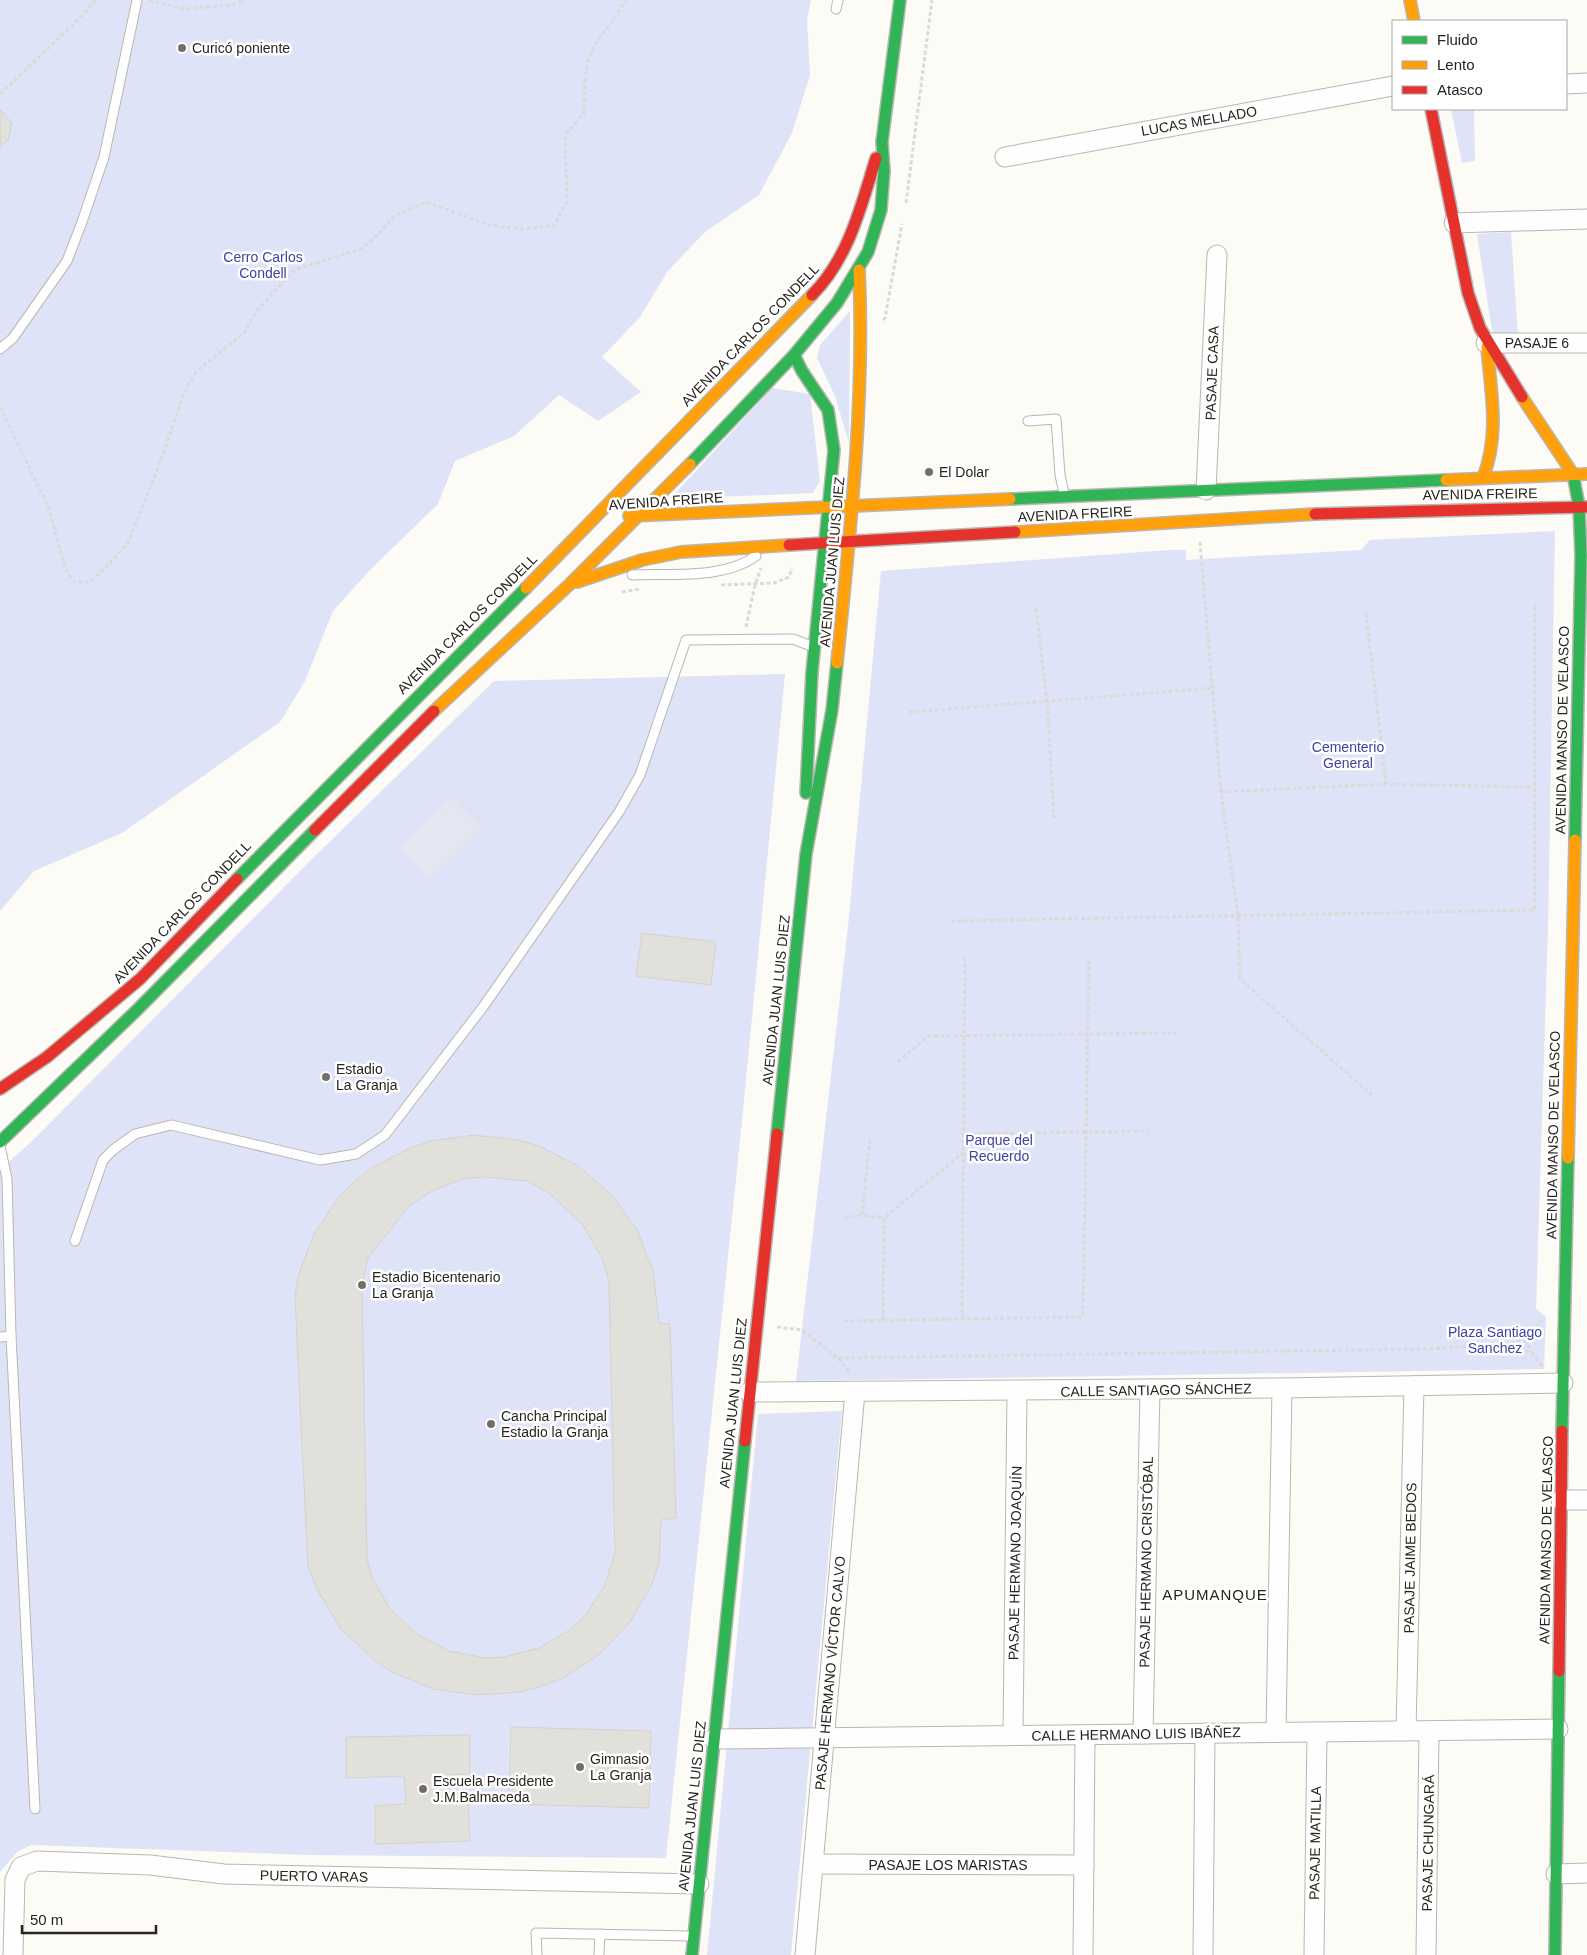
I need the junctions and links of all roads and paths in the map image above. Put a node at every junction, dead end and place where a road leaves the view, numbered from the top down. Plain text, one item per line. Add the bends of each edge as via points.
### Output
1 (96, 0) edge
2 (136, 0) edge
3 (149, 0) edge
4 (246, 0) edge
5 (625, 0) edge
6 (900, 0) edge
7 (1410, 0) edge
8 (1414, 20) edge
9 (1587, 83) edge
10 (1567, 84) edge
11 (1392, 86) edge
12 (0, 94) edge
13 (1431, 110) edge
14 (882, 142) junction
15 (1005, 157) dead end
16 (1587, 219) edge
17 (1454, 223) junction
18 (1217, 255) dead end
19 (859, 270) junction
20 (798, 309) junction
21 (1486, 343) junction
22 (1587, 343) edge
23 (0, 349) edge
24 (794, 355) junction
25 (0, 407) edge
26 (1028, 421) dead end
27 (1573, 474) junction
28 (1587, 474) edge
29 (1483, 478) junction
30 (1206, 490) junction
31 (1064, 496) junction
32 (853, 505) junction
33 (830, 506) junction
34 (1583, 507) edge
35 (640, 516) junction
36 (1198, 522) junction
37 (587, 526) junction
38 (849, 542) junction
39 (825, 543) junction
40 (770, 546) junction
41 (595, 576) junction
42 (570, 584) junction
43 (1536, 603) dead end
44 (1036, 608) dead end
45 (1366, 613) dead end
46 (744, 640) junction
47 (814, 647) junction
48 (1214, 688) junction
49 (1047, 701) junction
50 (910, 712) dead end
51 (1386, 784) junction
52 (1535, 787) junction
53 (1221, 792) junction
54 (1054, 818) dead end
55 (806, 854) junction
56 (1573, 870) junction
57 (1587, 870) edge
58 (1238, 916) junction
59 (951, 921) dead end
60 (1089, 957) dead end
61 (965, 958) dead end
62 (1088, 1033) junction
63 (1176, 1033) dead end
64 (965, 1035) junction
65 (898, 1062) dead end
66 (0, 1091) edge
67 (1374, 1097) dead end
68 (1578, 1104) edge
69 (1148, 1130) dead end
70 (1086, 1132) junction
71 (964, 1134) junction
72 (870, 1139) dead end
73 (0, 1142) edge
74 (0, 1146) edge
75 (964, 1152) junction
76 (862, 1215) junction
77 (845, 1218) dead end
78 (884, 1218) junction
79 (75, 1241) dead end
80 (1564, 1304) junction
81 (962, 1319) junction
82 (883, 1320) junction
83 (844, 1321) dead end
84 (756, 1325) junction
85 (11, 1336) junction
86 (0, 1337) edge
87 (1525, 1339) junction
88 (1509, 1344) junction
89 (1532, 1353) junction
90 (838, 1358) junction
91 (1544, 1383) junction
92 (1563, 1383) junction
93 (1414, 1386) junction
94 (1282, 1388) junction
95 (1150, 1390) junction
96 (1017, 1391) junction
97 (749, 1392) junction
98 (855, 1392) junction
99 (1561, 1500) junction
100 (1587, 1500) edge
101 (1558, 1729) junction
102 (1430, 1730) junction
103 (1406, 1731) junction
104 (1276, 1732) junction
105 (1317, 1732) junction
106 (1205, 1733) junction
107 (1085, 1734) junction
108 (1143, 1734) junction
109 (1013, 1735) junction
110 (824, 1738) junction
111 (714, 1739) junction
112 (35, 1808) dead end
113 (813, 1864) junction
114 (1084, 1865) junction
115 (1587, 1873) edge
116 (1556, 1874) junction
117 (699, 1884) junction
118 (600, 1934) junction
119 (694, 1936) junction
120 (13, 1955) edge
121 (537, 1955) edge
122 (599, 1955) edge
123 (692, 1955) edge
124 (805, 1955) edge
125 (1083, 1955) edge
126 (1203, 1955) edge
127 (1314, 1955) edge
128 (1426, 1955) edge
129 (1554, 1955) edge

1 - 12 path
2 - 23 lane via 104,157 67,261 12,338
3 - 4 path via 184,9 231,5
5 - 25 path via 616,18 594,46 586,71 584,113 565,135 567,201 554,226 520,229 489,225 426,202 394,216 378,235 361,248 294,270 256,312 245,332 197,370 184,391 128,543 89,582 74,582 65,568 48,506
6 - 14 main road
7 - 8 main road
9 - 10 street
11 - 15 street, LUCAS MELLADO
13 - 17 main road, AVENIDA MANSO DE VELASCO
14 - 19 main road via 881,210 874,238
14 - 20 main road, AVENIDA CARLOS CONDELL via 870,171 857,222 846,246 824,283
16 - 17 street
17 - 21 main road, AVENIDA MANSO DE VELASCO via 1468,293
18 - 30 street, PASAJE CASA
19 - 24 main road via 837,303
19 - 32 main road, AVENIDA JUAN LUIS DIEZ via 862,338
20 - 24 main road via 793,335
20 - 37 main road, AVENIDA CARLOS CONDELL
21 - 22 street, PASAJE 6
21 - 27 main road, AVENIDA MANSO DE VELASCO
21 - 29 main road, AVENIDA MANSO DE VELASCO via 1494,436
24 - 33 main road, AVENIDA JUAN LUIS DIEZ via 797,365 825,400 832,420 834,445
24 - 35 main road
26 - 31 lane via 1056,419
27 - 28 main road, AVENIDA FREIRE
27 - 29 main road, AVENIDA FREIRE
27 - 34 main road, AVENIDA MANSO DE VELASCO
29 - 30 main road, AVENIDA FREIRE
30 - 31 main road, AVENIDA FREIRE
31 - 32 main road, AVENIDA FREIRE
32 - 33 main road, AVENIDA FREIRE
32 - 38 main road, AVENIDA JUAN LUIS DIEZ
33 - 35 main road, AVENIDA FREIRE
33 - 39 main road, AVENIDA JUAN LUIS DIEZ
34 - 36 main road, AVENIDA FREIRE via 1345,512
34 - 56 main road, AVENIDA MANSO DE VELASCO
35 - 37 main road, AVENIDA FREIRE via 615,518
35 - 42 main road
36 - 38 main road, AVENIDA FREIRE
36 - 48 path
37 - 66 main road, AVENIDA CARLOS CONDELL via 140,979 70,1039
38 - 39 main road, AVENIDA FREIRE
38 - 55 main road, AVENIDA JUAN LUIS DIEZ via 832,710
39 - 40 main road, AVENIDA FREIRE
39 - 47 main road, AVENIDA JUAN LUIS DIEZ
40 - 41 main road, AVENIDA FREIRE via 681,552 642,560
40 - 41 lane via 740,566 721,571
40 - 46 path via 755,585
41 - 42 main road, AVENIDA FREIRE
42 - 73 main road via 400,744 82,1064
43 - 52 path
44 - 49 path
45 - 51 path
46 - 47 lane via 793,639
46 - 79 lane via 686,640 640,775 619,812 483,1007 385,1135 356,1154 320,1160 171,1125 147,1130 123,1141 103,1160
47 - 55 main road, AVENIDA JUAN LUIS DIEZ via 807,740
48 - 49 path
48 - 53 path
49 - 50 path
49 - 54 path
51 - 52 path
51 - 53 path
52 - 58 path via 1535,910
53 - 58 path
55 - 84 main road, AVENIDA JUAN LUIS DIEZ
56 - 57 main road
56 - 68 main road, AVENIDA MANSO DE VELASCO
58 - 59 path
58 - 67 path via 1240,979
60 - 62 path
61 - 64 path
62 - 63 path
62 - 64 path
62 - 70 path
64 - 65 path via 928,1036
64 - 71 path
68 - 80 main road, AVENIDA MANSO DE VELASCO
69 - 70 path
70 - 71 path
70 - 81 path via 1083,1317
71 - 75 path
72 - 76 path
74 - 85 lane via 7,1179
75 - 78 path
75 - 81 path
76 - 77 path
76 - 78 path
78 - 82 path
80 - 87 path
80 - 92 main road, AVENIDA MANSO DE VELASCO
81 - 82 path
82 - 83 path
84 - 90 path via 802,1330
84 - 97 main road, AVENIDA JUAN LUIS DIEZ
85 - 86 lane
85 - 112 lane
87 - 88 path
87 - 89 path
88 - 89 path
88 - 90 path via 1426,1349
89 - 91 path via 1544,1369
90 - 98 path via 857,1381
91 - 92 street, CALLE SANTIAGO SÁNCHEZ
91 - 93 street, CALLE SANTIAGO SÁNCHEZ
92 - 99 main road, AVENIDA MANSO DE VELASCO
93 - 94 street, CALLE SANTIAGO SÁNCHEZ
93 - 103 street, PASAJE JAIME BEDOS
94 - 95 street, CALLE SANTIAGO SÁNCHEZ
94 - 104 street
95 - 96 street, CALLE SANTIAGO SÁNCHEZ
95 - 108 street, PASAJE HERMANO CRISTÓBAL
96 - 98 street, CALLE SANTIAGO SÁNCHEZ
96 - 109 street, PASAJE HERMANO JOAQUÍN
97 - 98 street, CALLE SANTIAGO SÁNCHEZ
97 - 111 main road, AVENIDA JUAN LUIS DIEZ
98 - 110 street, PASAJE HERMANO VÍCTOR CALVO
99 - 100 street
99 - 101 main road, AVENIDA MANSO DE VELASCO
101 - 102 street, CALLE HERMANO LUIS IBÁÑEZ
101 - 116 main road, AVENIDA MANSO DE VELASCO
102 - 103 street, CALLE HERMANO LUIS IBÁÑEZ
102 - 128 street, PASAJE CHUNGARÁ
103 - 105 street, CALLE HERMANO LUIS IBÁÑEZ
104 - 105 street, CALLE HERMANO LUIS IBÁÑEZ
104 - 106 street, CALLE HERMANO LUIS IBÁÑEZ
105 - 127 street, PASAJE MATILLA
106 - 108 street, CALLE HERMANO LUIS IBÁÑEZ
106 - 126 street
107 - 108 street, CALLE HERMANO LUIS IBÁÑEZ
107 - 109 street, CALLE HERMANO LUIS IBÁÑEZ
107 - 114 street
109 - 110 street, CALLE HERMANO LUIS IBÁÑEZ
110 - 111 street, CALLE HERMANO LUIS IBÁÑEZ
110 - 113 street, PASAJE HERMANO VÍCTOR CALVO
111 - 117 main road, AVENIDA JUAN LUIS DIEZ
113 - 114 street, PASAJE LOS MARISTAS
113 - 124 street, PASAJE HERMANO VÍCTOR CALVO
114 - 125 street
115 - 116 street
116 - 129 main road, AVENIDA MANSO DE VELASCO
117 - 119 main road, AVENIDA JUAN LUIS DIEZ
117 - 120 street, PUERTO VARAS via 224,1874 150,1865 37,1861 22,1867 14,1880
118 - 119 lane
118 - 121 lane via 536,1934
118 - 122 lane
119 - 123 main road, AVENIDA JUAN LUIS DIEZ

